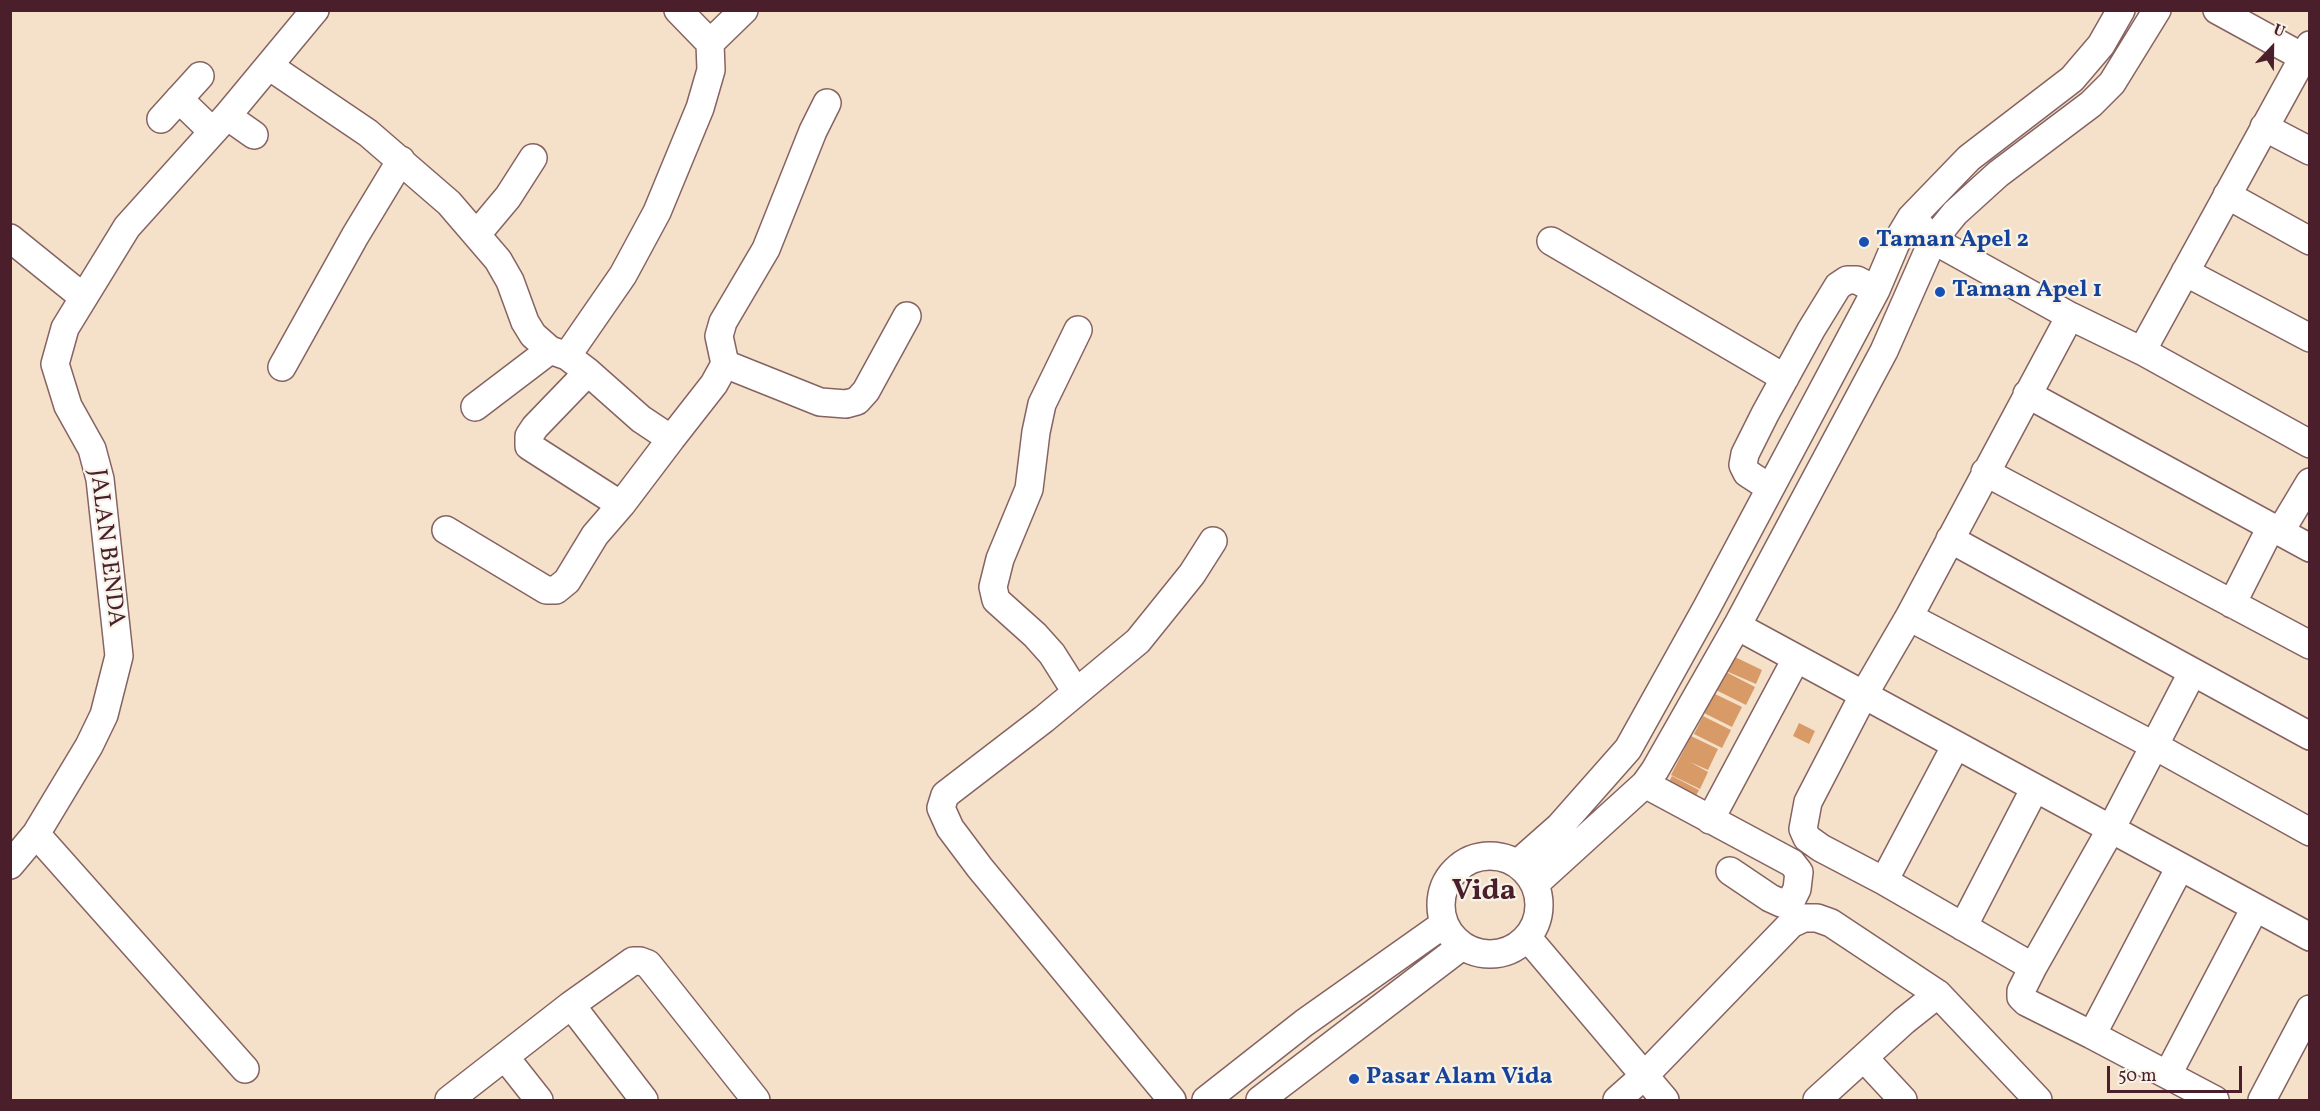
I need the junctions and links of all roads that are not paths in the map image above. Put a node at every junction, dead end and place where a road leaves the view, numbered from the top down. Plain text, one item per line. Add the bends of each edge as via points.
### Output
1 (315, 10) edge
2 (678, 10) edge
3 (744, 10) edge
4 (2121, 10) edge
5 (2157, 10) edge
6 (2217, 10) edge
7 (710, 43) junction
8 (2307, 54) edge
9 (269, 66) junction
10 (200, 76) dead end
11 (179, 99) junction
12 (827, 103) dead end
13 (161, 119) dead end
14 (220, 123) junction
15 (2264, 127) junction
16 (254, 135) dead end
17 (2310, 151) edge
18 (533, 158) dead end
19 (401, 160) junction
20 (2227, 195) junction
21 (1911, 218) junction
22 (477, 234) junction
23 (10, 238) edge
24 (1934, 240) junction
25 (2310, 241) edge
26 (1551, 242) dead end
27 (2185, 272) junction
28 (1876, 290) junction
29 (83, 297) junction
30 (907, 316) dead end
31 (2070, 316) junction
32 (1078, 330) dead end
33 (2310, 338) edge
34 (2142, 351) junction
35 (568, 360) junction
36 (725, 364) junction
37 (282, 367) dead end
38 (1785, 378) junction
39 (2027, 394) junction
40 (476, 407) dead end
41 (671, 439) junction
42 (2310, 444) edge
43 (1985, 472) junction
44 (2310, 482) edge
45 (1770, 488) junction
46 (621, 505) junction
47 (447, 530) dead end
48 (2276, 530) junction
49 (1950, 539) junction
50 (1213, 541) dead end
51 (2310, 548) edge
52 (2232, 604) junction
53 (1909, 616) junction
54 (1737, 626) junction
55 (2310, 645) edge
56 (1796, 658) junction
57 (2192, 673) junction
58 (1076, 692) junction
59 (1863, 696) junction
60 (2310, 736) edge
61 (1956, 745) junction
62 (2155, 746) junction
63 (1612, 768) junction
64 (1642, 786) junction
65 (2035, 788) junction
66 (1710, 820) junction
67 (2111, 829) junction
68 (2310, 832) edge
69 (36, 834) junction
70 (1517, 864) junction
71 (10, 865) edge
72 (2180, 867) junction
73 (1730, 872) dead end
74 (1884, 881) junction
75 (1534, 884) junction
76 (2255, 908) junction
77 (1444, 924) junction
78 (1963, 927) junction
79 (1527, 937) junction
80 (2310, 938) edge
81 (1462, 946) junction
82 (2033, 967) junction
83 (1938, 994) junction
84 (571, 1005) junction
85 (2310, 1009) edge
86 (2092, 1035) junction
87 (505, 1057) junction
88 (1864, 1058) junction
89 (245, 1069) dead end
90 (2168, 1074) junction
91 (1644, 1076) junction
92 (2273, 1097) edge
93 (449, 1101) edge
94 (539, 1101) edge
95 (644, 1101) edge
96 (756, 1101) edge
97 (1172, 1101) edge
98 (1206, 1101) edge
99 (1260, 1101) edge
100 (1617, 1101) edge
101 (1665, 1101) edge
102 (1817, 1101) edge
103 (1903, 1101) edge
104 (2038, 1101) edge
105 (2215, 1101) edge

1 - 9 street, JALAN BENDA
2 - 7 street
3 - 7 street
4 - 21 street via 2101,45 2072,79 1969,158
5 - 24 street via 2112,83 2083,110 1998,174 1955,213
6 - 8 street
7 - 35 street via 711,70 703,99 657,212 623,275
8 - 15 street
9 - 14 street, JALAN BENDA
9 - 19 street via 342,114
10 - 11 street
11 - 13 street
11 - 14 street
12 - 36 street via 766,249 723,322 719,336
14 - 16 street
14 - 29 street, JALAN BENDA via 127,227
15 - 17 street
15 - 20 street
18 - 22 street via 508,197
19 - 22 street
19 - 37 street
20 - 25 street
20 - 27 street
21 - 24 street
21 - 28 street
22 - 35 street via 510,281 533,335
23 - 29 street
24 - 31 street
24 - 54 street via 1884,351
26 - 38 street
27 - 33 street
27 - 34 street
28 - 38 street via 1857,280 1847,280 1838,286
28 - 45 street
29 - 69 street, JALAN BENDA via 65,328 55,364 68,406 92,449 100,479 119,656 104,715
30 - 36 street via 866,391 857,401 846,404 820,402
31 - 34 street
31 - 39 street
32 - 58 street via 1042,404 1029,489 1000,559 993,587 996,600 1053,654
34 - 42 street
35 - 40 street
35 - 41 street
35 - 46 street via 529,436 529,446
36 - 41 street
38 - 45 street via 1743,465 1747,473
39 - 43 street
39 - 48 street
41 - 46 street
43 - 49 street
43 - 52 street
44 - 48 street
45 - 63 street via 1628,749
46 - 47 street via 556,590 546,590
48 - 51 street
48 - 52 street
49 - 53 street
49 - 57 street
50 - 58 street via 1138,641
52 - 55 street
53 - 59 street
53 - 62 street
54 - 56 street
54 - 64 street
56 - 59 street
56 - 66 street
57 - 60 street
57 - 62 street
58 - 97 street via 945,795 942,814 980,868
59 - 61 street
59 - 74 street via 1808,802 1803,829 1807,838 1821,848
61 - 65 street
61 - 74 street
62 - 67 street
62 - 68 street
63 - 64 street
63 - 70 street via 1560,826
64 - 66 street
64 - 75 street
65 - 67 street
65 - 78 street
66 - 73 street via 1792,863 1799,872 1797,889 1792,899 1781,903
67 - 72 street
67 - 82 street
69 - 71 street, JALAN BENDA
69 - 89 street
70 - 75 street
70 - 77 street via 1490,856 1464,863 1453,872 1445,884 1441,904
72 - 76 street
72 - 86 street
74 - 78 street
75 - 79 street via 1539,913
76 - 80 street
76 - 90 street
77 - 81 street
77 - 98 street via 1304,1023
78 - 82 street
79 - 81 street via 1516,947 1489,954
79 - 91 street
81 - 99 street
82 - 86 street via 2021,997
83 - 88 street
83 - 91 street via 1831,923 1804,918 1791,924
83 - 104 street
84 - 87 street
84 - 95 street
84 - 96 street via 633,962 648,964
85 - 92 street
86 - 90 street
87 - 93 street
87 - 94 street
88 - 102 street
88 - 103 street
90 - 105 street
91 - 100 street
91 - 101 street

